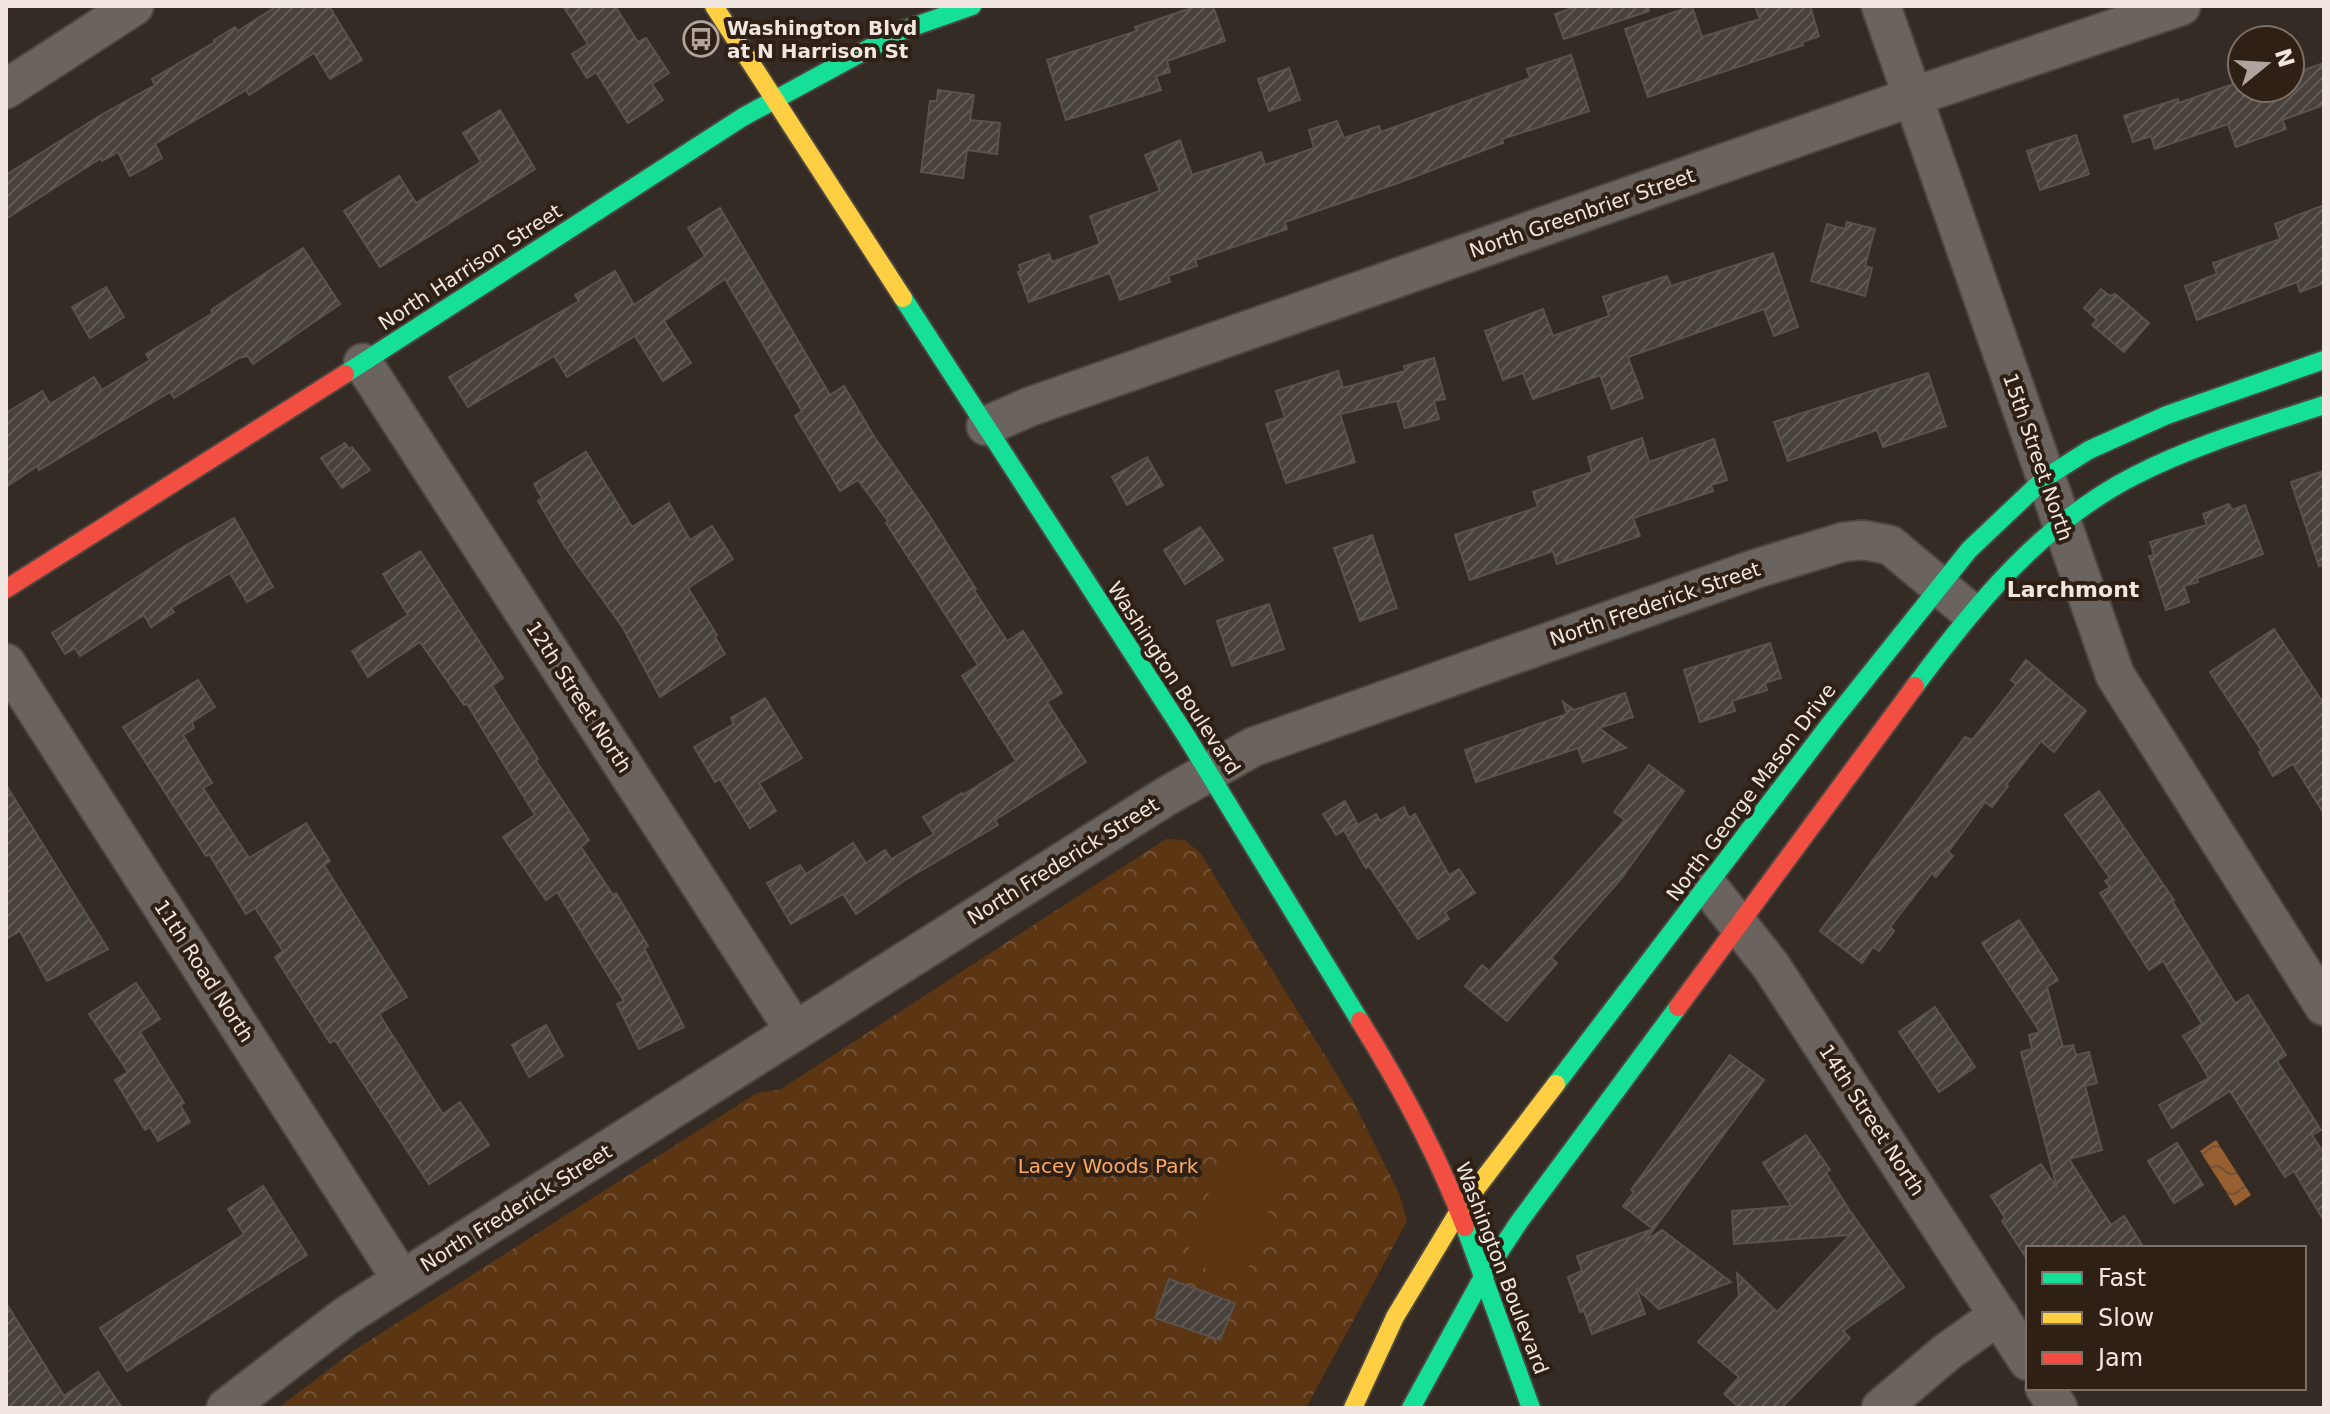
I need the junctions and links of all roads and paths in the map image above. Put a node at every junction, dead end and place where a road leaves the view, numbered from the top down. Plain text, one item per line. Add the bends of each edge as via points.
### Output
1 (134, 6) edge
2 (714, 6) edge
3 (972, 6) edge
4 (1881, 6) edge
5 (2181, 6) edge
6 (6, 89) edge
7 (1912, 97) junction
8 (774, 99) junction
9 (2324, 360) edge
10 (363, 363) junction
11 (2324, 405) edge
12 (986, 426) junction
13 (2045, 478) junction
14 (2061, 523) junction
15 (1940, 585) junction
16 (6, 589) edge
17 (1971, 613) junction
18 (6, 663) edge
19 (1208, 771) junction
20 (1707, 885) junction
21 (1739, 922) junction
22 (2324, 1006) edge
23 (795, 1031) junction
24 (1459, 1211) junction
25 (1484, 1275) junction
26 (402, 1280) junction
27 (1999, 1315) junction
28 (2026, 1358) edge
29 (2046, 1390) edge
30 (226, 1408) edge
31 (1353, 1408) edge
32 (1411, 1408) edge
33 (1531, 1408) edge
34 (1881, 1408) edge
35 (2058, 1408) edge

1 - 6 street
2 - 8 main road, Washington Boulevard
3 - 8 main road, North Harrison Street via 901,31
4 - 7 street, 15th Street North
5 - 7 street, North Greenbrier Street
7 - 12 street, North Greenbrier Street
7 - 13 street, 15th Street North
8 - 10 main road, North Harrison Street
8 - 12 main road, Washington Boulevard
9 - 13 main road, North George Mason Drive via 2132,429
10 - 16 main road, North Harrison Street
10 - 23 street, 12th Street North
11 - 14 main road via 2149,470
12 - 19 main road, Washington Boulevard
13 - 14 street, 15th Street North
13 - 15 main road, North George Mason Drive
14 - 17 main road via 1997,581
14 - 22 street, 15th Street North via 2115,675
15 - 17 street, North Frederick Street
15 - 19 street, North Frederick Street via 1890,545 1843,542 1253,747
15 - 20 main road, North George Mason Drive
17 - 21 main road
18 - 26 street, 11th Road North
19 - 23 street, North Frederick Street
19 - 24 main road, Washington Boulevard via 1392,1073
20 - 21 street, 14th Street North
20 - 24 main road, North George Mason Drive
21 - 25 main road
21 - 27 street, 14th Street North
23 - 26 street, North Frederick Street
24 - 25 main road, Washington Boulevard
24 - 31 main road, North George Mason Drive via 1395,1317
25 - 32 main road
25 - 33 main road, Washington Boulevard
26 - 30 street, North Frederick Street
27 - 28 street, 14th Street North
27 - 34 street
29 - 35 street

